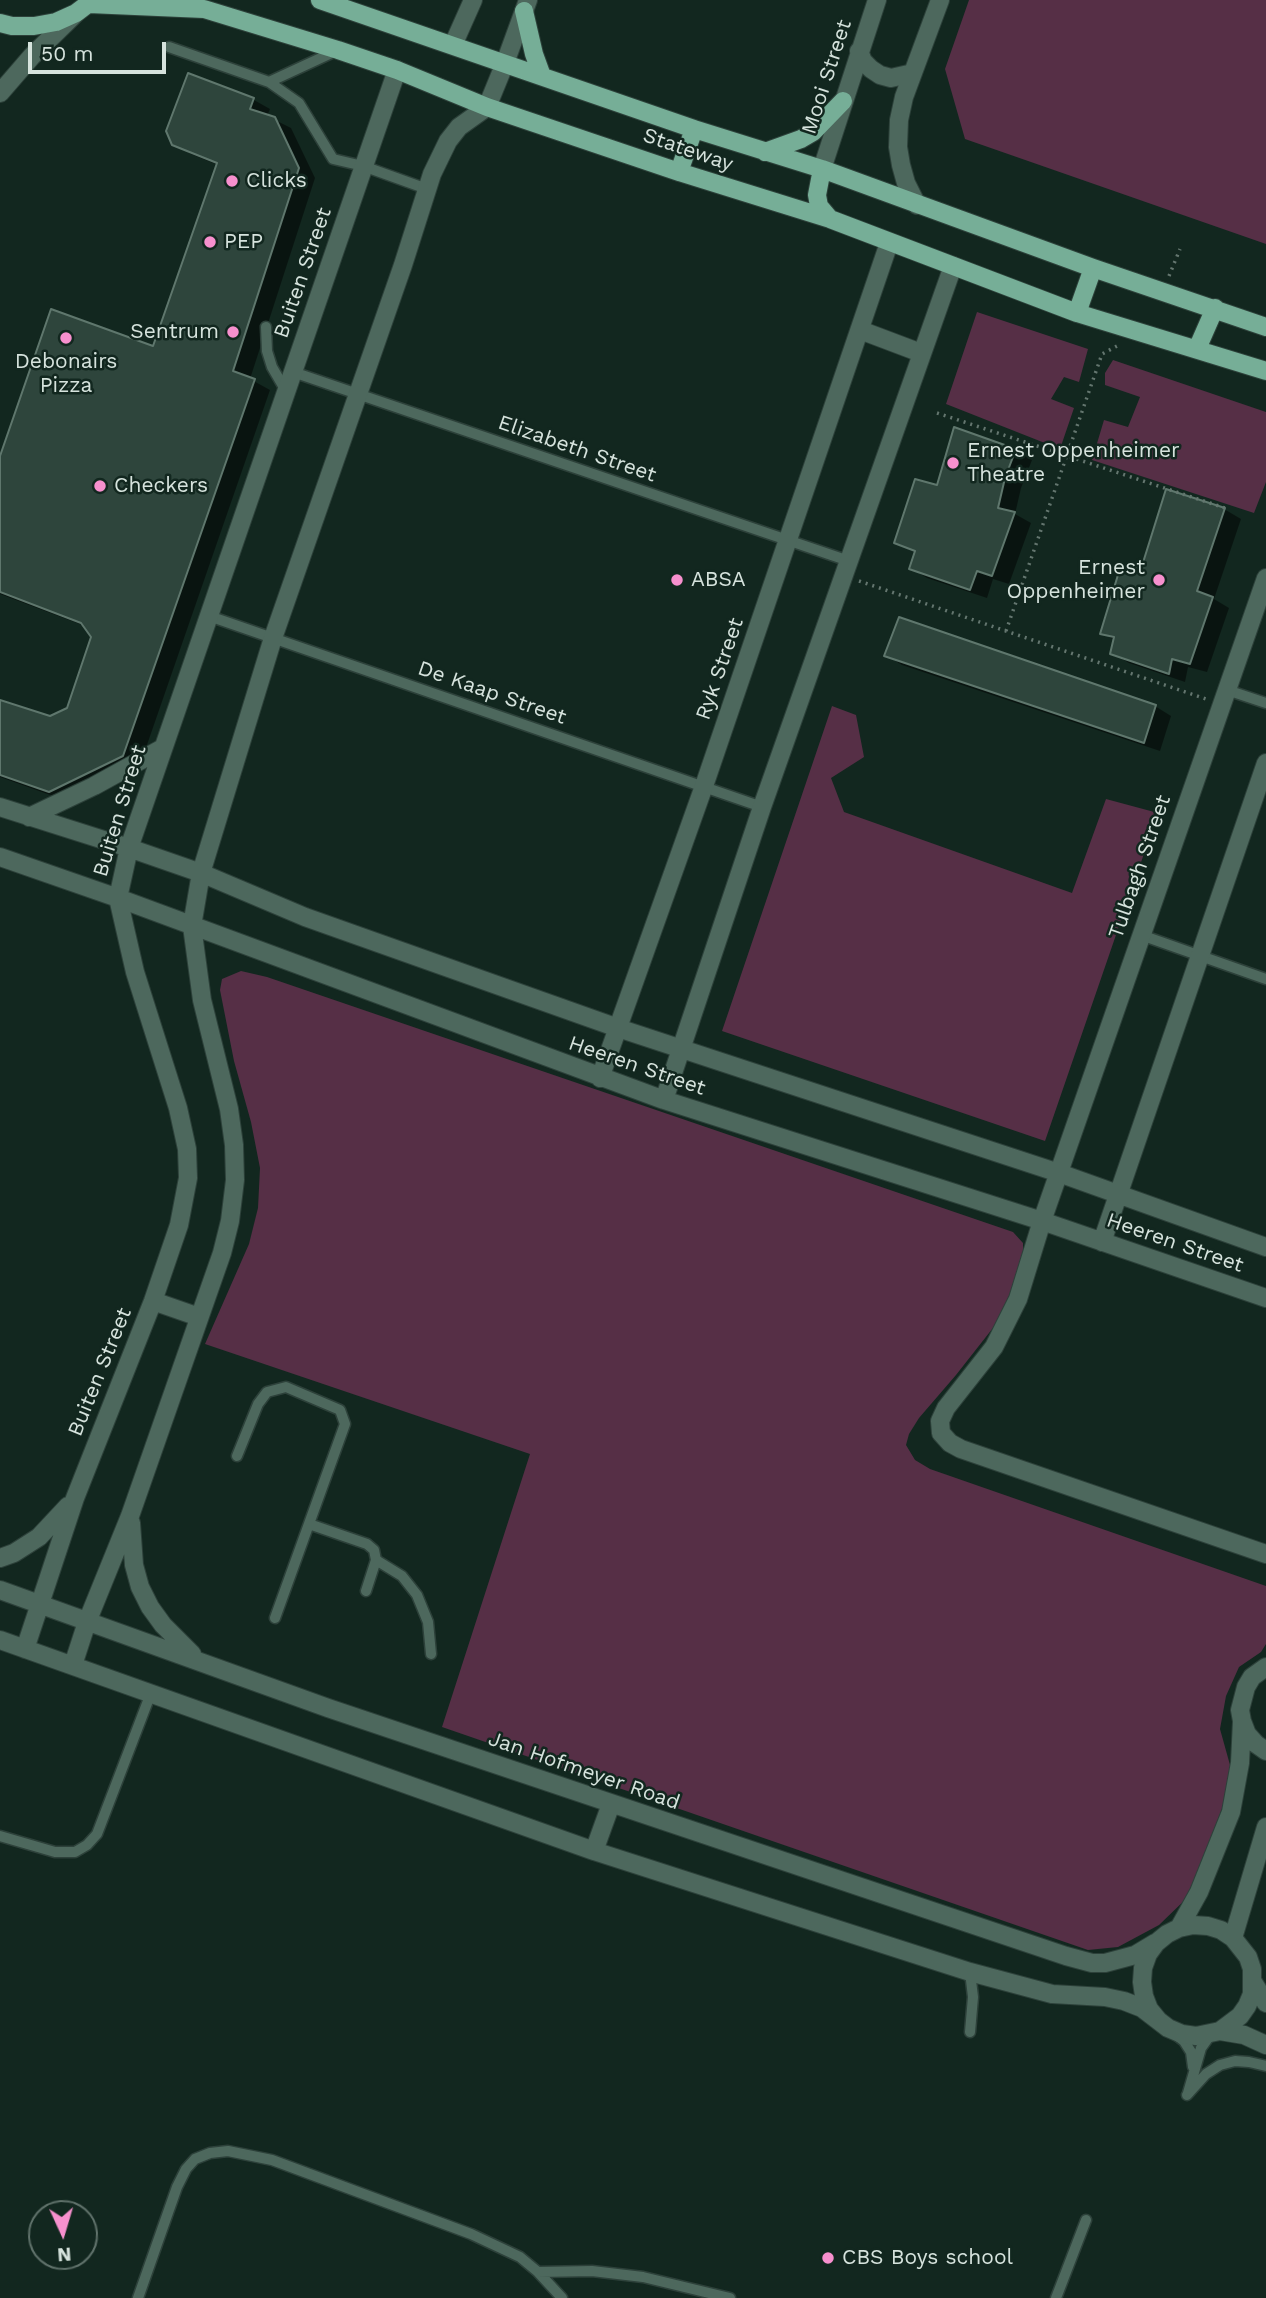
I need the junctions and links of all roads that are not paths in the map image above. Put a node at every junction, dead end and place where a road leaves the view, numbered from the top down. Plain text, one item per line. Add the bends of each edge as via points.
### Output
1 (320, 0) edge
2 (473, 0) edge
3 (877, 0) edge
4 (940, 0) edge
5 (526, 5) edge
6 (86, 6) edge
7 (0, 23) edge
8 (453, 45) junction
9 (169, 47) dead end
10 (338, 50) junction
11 (859, 51) junction
12 (505, 63) junction
13 (397, 70) junction
14 (913, 73) junction
15 (542, 76) junction
16 (269, 82) junction
17 (0, 93) edge
18 (843, 101) junction
19 (486, 107) junction
20 (694, 129) junction
21 (765, 152) junction
22 (363, 166) junction
23 (822, 169) junction
24 (679, 172) junction
25 (427, 189) junction
26 (917, 205) junction
27 (830, 219) junction
28 (889, 243) junction
29 (953, 266) junction
30 (1093, 268) junction
31 (1215, 308) junction
32 (1077, 313) junction
33 (266, 327) dead end
34 (1266, 327) edge
35 (860, 330) junction
36 (1197, 349) junction
37 (921, 353) junction
38 (1266, 371) edge
39 (293, 372) junction
40 (286, 391) junction
41 (358, 393) junction
42 (788, 542) junction
43 (846, 568) junction
44 (1266, 578) edge
45 (209, 616) junction
46 (273, 638) junction
47 (1224, 697) junction
48 (1266, 703) edge
49 (163, 748) junction
50 (1266, 763) edge
51 (704, 786) junction
52 (0, 807) edge
53 (762, 807) junction
54 (29, 817) junction
55 (129, 848) junction
56 (0, 857) edge
57 (201, 873) junction
58 (118, 898) junction
59 (192, 926) junction
60 (1141, 935) junction
61 (1199, 954) junction
62 (1266, 979) edge
63 (618, 1028) junction
64 (680, 1048) junction
65 (600, 1078) junction
66 (664, 1100) junction
67 (1059, 1173) junction
68 (1118, 1193) junction
69 (1042, 1221) junction
70 (1102, 1242) junction
71 (1266, 1247) edge
72 (1266, 1298) edge
73 (153, 1301) junction
74 (199, 1317) junction
75 (237, 1456) dead end
76 (75, 1498) junction
77 (131, 1516) junction
78 (309, 1524) junction
79 (1266, 1554) edge
80 (0, 1558) edge
81 (376, 1560) junction
82 (0, 1591) edge
83 (366, 1591) dead end
84 (40, 1605) junction
85 (275, 1618) dead end
86 (87, 1622) junction
87 (0, 1640) edge
88 (24, 1649) junction
89 (431, 1654) dead end
90 (199, 1660) junction
91 (74, 1665) junction
92 (1264, 1667) edge
93 (151, 1693) junction
94 (1242, 1721) junction
95 (1266, 1751) edge
96 (611, 1804) junction
97 (1266, 1826) edge
98 (0, 1836) edge
99 (594, 1851) junction
100 (1179, 1928) junction
101 (1233, 1938) junction
102 (1156, 1943) junction
103 (970, 1972) junction
104 (1253, 1982) junction
105 (1266, 2003) edge
106 (1163, 2024) junction
107 (970, 2032) dead end
108 (1215, 2033) junction
109 (1266, 2045) edge
110 (1266, 2066) edge
111 (1193, 2070) junction
112 (1086, 2220) dead end
113 (538, 2272) junction
114 (138, 2298) edge
115 (562, 2298) edge
116 (730, 2298) edge
117 (1056, 2298) edge

1 - 8 main road, Stateway
2 - 8 street
3 - 11 street, Mooi Street
4 - 14 street
5 - 12 street
5 - 15 main road
6 - 7 main road via 56,22 34,26
6 - 10 main road, Stateway via 204,9
6 - 17 street
8 - 12 main road, Stateway
9 - 16 lane
10 - 13 main road, Stateway
10 - 16 lane
11 - 14 street via 863,61 880,75 891,78
11 - 18 street, Mooi Street
12 - 15 main road, Stateway
12 - 19 street
13 - 19 main road, Stateway
13 - 22 street, Buiten Street
14 - 26 street via 899,120 898,148
15 - 20 main road, Stateway
16 - 22 lane via 299,103 333,159
18 - 21 main road via 813,132
18 - 23 street, Mooi Street
19 - 24 main road, Stateway
19 - 25 street via 448,141
20 - 21 main road, Stateway
20 - 24 main road
21 - 23 main road, Stateway
22 - 25 lane
22 - 39 street, Buiten Street
23 - 26 main road, Stateway
23 - 27 main road via 817,195
24 - 27 main road, Stateway
25 - 41 street
26 - 30 main road, Stateway
27 - 28 main road, Stateway
28 - 29 main road, Stateway
28 - 35 street, Ryk Street
29 - 32 main road, Stateway
29 - 37 street
30 - 31 main road, Stateway
30 - 32 main road
31 - 34 main road, Stateway
31 - 36 main road
32 - 36 main road, Stateway
33 - 40 lane via 272,367
35 - 37 street
35 - 42 street, Ryk Street
36 - 38 main road, Stateway
37 - 43 street
39 - 40 street, Buiten Street
39 - 41 lane, Elizabeth Street
40 - 45 street, Buiten Street
41 - 42 lane, Elizabeth Street
41 - 46 street
42 - 43 lane, Elizabeth Street
42 - 51 street, Ryk Street
43 - 53 street
44 - 47 street, Tulbagh Street
45 - 46 lane, De Kaap Street
45 - 49 street, Buiten Street
46 - 51 lane, De Kaap Street
46 - 57 street
47 - 48 lane
47 - 60 street, Tulbagh Street
49 - 54 street
49 - 55 street, Buiten Street
50 - 61 street
51 - 53 lane, De Kaap Street
51 - 63 street, Ryk Street
52 - 54 street, Heeren Street
53 - 64 street
54 - 55 street, Heeren Street
55 - 57 street, Heeren Street
55 - 58 street, Buiten Street
56 - 58 street, Heeren Street
57 - 59 street
57 - 63 street, Heeren Street via 317,921
58 - 59 street, Heeren Street
58 - 73 street, Buiten Street via 187,1149 188,1178 179,1225
59 - 65 street, Heeren Street
59 - 74 street via 202,1000 229,1109 235,1180 222,1253
60 - 61 lane
60 - 67 street, Tulbagh Street
61 - 62 lane
61 - 68 street
63 - 64 street, Heeren Street
63 - 65 street, Ryk Street
64 - 66 street
64 - 67 street, Heeren Street
65 - 66 street, Heeren Street
66 - 69 street, Heeren Street
67 - 68 street, Heeren Street
67 - 69 street, Tulbagh Street
68 - 70 street
68 - 71 street, Heeren Street
69 - 70 street, Heeren Street
69 - 79 street, Tulbagh Street via 1007,1325 946,1408 940,1421 942,1433 961,1449
70 - 72 street, Heeren Street
73 - 74 street
73 - 76 street, Buiten Street
74 - 77 street
75 - 78 lane via 267,1392 286,1387 340,1410 345,1424
76 - 80 street via 39,1537
76 - 84 street, Buiten Street
77 - 86 street
77 - 90 street via 140,1587 163,1625
78 - 81 lane via 367,1544
78 - 85 lane
81 - 83 lane
81 - 89 lane via 402,1576 417,1595 428,1622
82 - 84 street, Jan Hofmeyer Road
84 - 86 street, Jan Hofmeyer Road
84 - 88 street, Buiten Street
86 - 90 street, Jan Hofmeyer Road
86 - 91 street
87 - 88 street
88 - 91 street
90 - 96 street, Jan Hofmeyer Road
91 - 93 street
92 - 94 street via 1246,1687
93 - 98 lane via 97,1834 87,1845 75,1852 55,1852
93 - 99 street
94 - 95 street via 1247,1734
94 - 100 street via 1231,1812 1199,1892
96 - 99 street
96 - 102 street, Jan Hofmeyer Road via 1080,1960 1120,1960
97 - 101 street
99 - 103 street
100 - 101 street via 1208,1926
100 - 102 street
101 - 104 street via 1248,1957
102 - 106 street via 1148,1954 1142,1982 1149,2009
103 - 106 street via 1052,1994 1124,2001
103 - 107 lane
104 - 105 street
104 - 108 street via 1240,2016
106 - 108 street via 1182,2034
106 - 111 lane via 1184,2041
108 - 109 street via 1244,2035
108 - 111 lane via 1201,2048
110 - 111 lane via 1235,2061 1220,2065 1187,2095
112 - 117 lane
113 - 114 lane via 520,2257 471,2234 272,2160 228,2151 195,2159 186,2169
113 - 115 lane
113 - 116 lane via 643,2277

